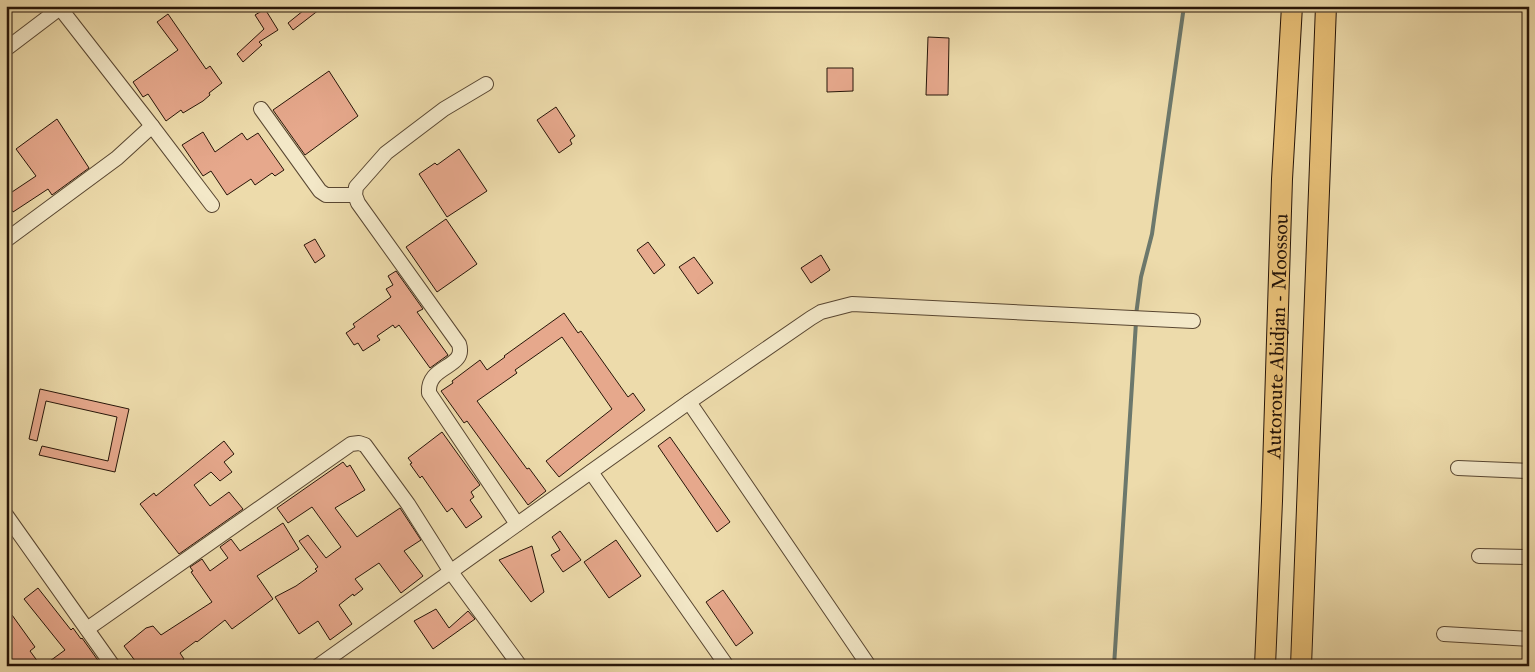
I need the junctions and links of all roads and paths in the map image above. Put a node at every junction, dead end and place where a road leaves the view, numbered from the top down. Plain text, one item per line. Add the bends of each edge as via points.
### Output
1 (1292, 6) edge
2 (1326, 6) edge
3 (6, 49) edge
4 (486, 84) dead end
5 (261, 109) dead end
6 (152, 126) junction
7 (354, 195) junction
8 (212, 205) dead end
9 (6, 240) edge
10 (1193, 321) dead end
11 (689, 402) junction
12 (1458, 468) dead end
13 (1529, 471) edge
14 (591, 472) junction
15 (6, 515) edge
16 (517, 524) junction
17 (1479, 556) dead end
18 (1529, 557) edge
19 (451, 572) junction
20 (87, 629) junction
21 (1444, 634) dead end
22 (1529, 639) edge
23 (113, 666) edge
24 (318, 666) edge
25 (520, 666) edge
26 (727, 666) edge
27 (869, 666) edge
28 (1265, 666) edge
29 (1301, 666) edge

1 - 28 highway, Autoroute Abidjan - Moossou via 1282,179
2 - 29 highway, Autoroute Abidjan - Moossou
3 - 6 street via 60,8
4 - 7 street via 386,153 356,188
5 - 7 street via 320,191 326,196
6 - 8 street
6 - 9 street via 117,158
7 - 16 street via 459,344 458,359 434,375 428,384 429,393
10 - 11 street via 852,304 822,312
11 - 14 street
11 - 27 street
12 - 13 street
14 - 16 street
14 - 26 street
15 - 20 street
16 - 19 street
17 - 18 street
19 - 20 street via 408,504 365,445 351,444
19 - 24 street
19 - 25 street
20 - 23 street
21 - 22 street

